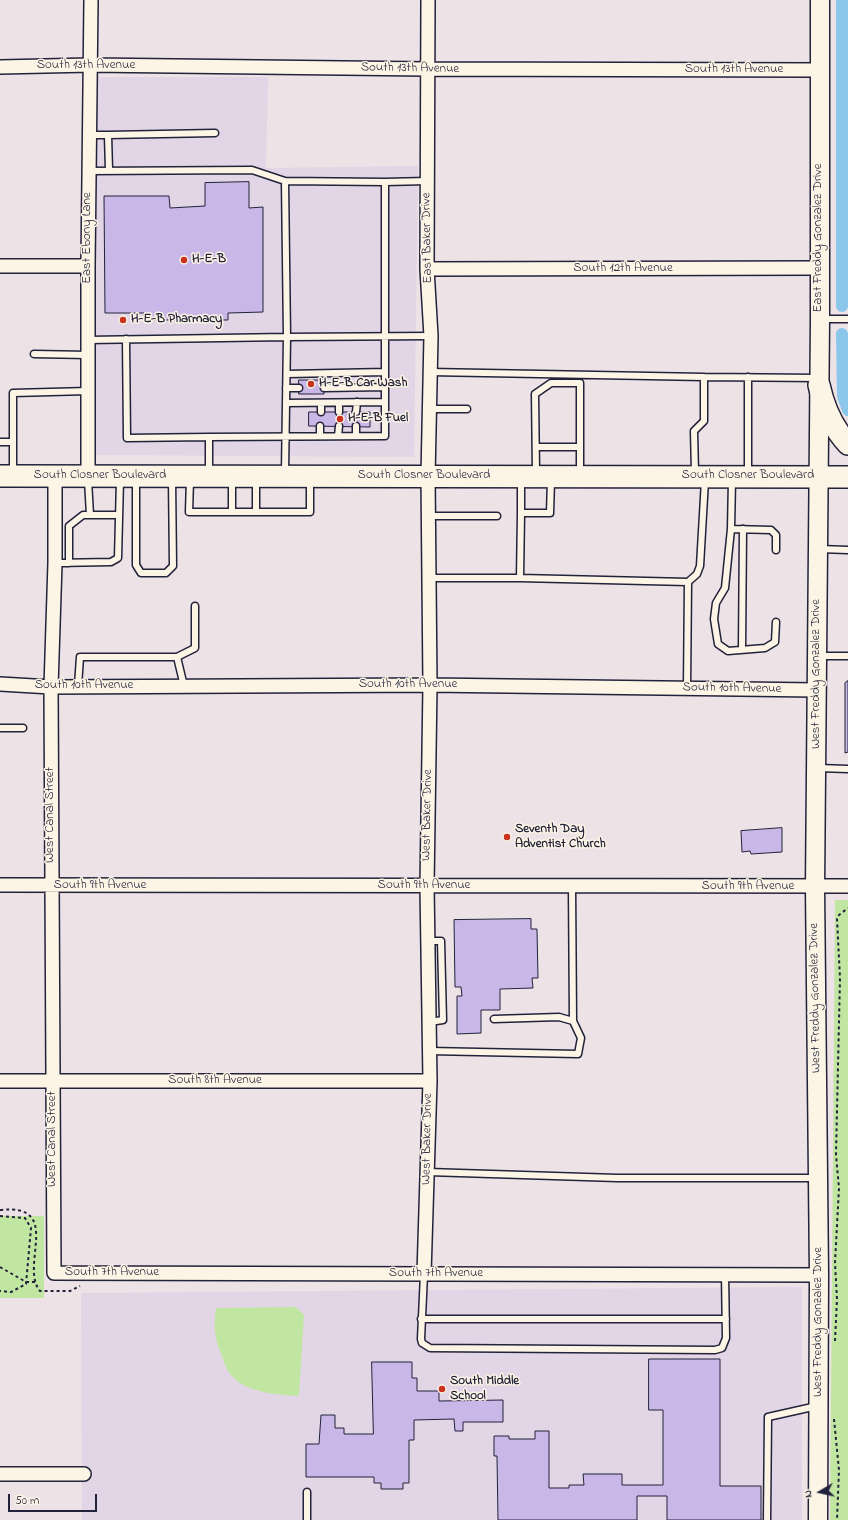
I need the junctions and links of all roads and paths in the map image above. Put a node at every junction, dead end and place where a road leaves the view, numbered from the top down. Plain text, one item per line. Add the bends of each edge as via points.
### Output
1 (91, 0) edge
2 (428, 0) edge
3 (820, 0) edge
4 (90, 65) junction
5 (0, 67) edge
6 (427, 69) junction
7 (820, 70) junction
8 (215, 133) dead end
9 (89, 135) junction
10 (108, 135) junction
11 (109, 170) junction
12 (89, 171) junction
13 (285, 181) junction
14 (427, 181) junction
15 (385, 182) junction
16 (0, 266) edge
17 (88, 266) junction
18 (818, 268) junction
19 (427, 269) junction
20 (820, 319) junction
21 (848, 319) edge
22 (431, 336) junction
23 (287, 337) junction
24 (385, 337) junction
25 (126, 339) junction
26 (88, 340) junction
27 (34, 354) dead end
28 (88, 355) junction
29 (384, 372) junction
30 (430, 372) junction
31 (286, 374) junction
32 (704, 377) junction
33 (748, 377) junction
34 (819, 382) junction
35 (385, 387) junction
36 (286, 388) junction
37 (299, 388) dead end
38 (324, 388) dead end
39 (88, 391) junction
40 (357, 402) junction
41 (385, 402) junction
42 (286, 403) junction
43 (321, 403) junction
44 (339, 403) junction
45 (429, 409) junction
46 (467, 409) dead end
47 (321, 412) dead end
48 (339, 412) dead end
49 (356, 412) dead end
50 (320, 426) dead end
51 (339, 426) dead end
52 (356, 426) dead end
53 (286, 436) junction
54 (320, 436) junction
55 (338, 436) junction
56 (356, 436) junction
57 (209, 437) junction
58 (0, 442) edge
59 (12, 442) junction
60 (848, 444) edge
61 (536, 447) junction
62 (580, 447) junction
63 (6, 476) edge
64 (55, 476) junction
65 (88, 476) junction
66 (128, 476) junction
67 (191, 476) junction
68 (232, 476) junction
69 (256, 476) junction
70 (285, 476) junction
71 (310, 476) junction
72 (428, 476) junction
73 (536, 476) junction
74 (580, 476) junction
75 (700, 476) junction
76 (740, 476) junction
77 (818, 476) junction
78 (848, 476) edge
79 (232, 512) junction
80 (256, 512) junction
81 (521, 513) junction
82 (90, 515) junction
83 (119, 515) junction
84 (428, 516) junction
85 (497, 516) dead end
86 (55, 526) junction
87 (69, 526) junction
88 (730, 529) junction
89 (743, 529) junction
90 (817, 549) junction
91 (848, 549) edge
92 (776, 550) dead end
93 (55, 563) junction
94 (69, 563) junction
95 (429, 578) junction
96 (520, 578) junction
97 (688, 582) junction
98 (195, 606) dead end
99 (776, 622) dead end
100 (742, 650) junction
101 (817, 656) junction
102 (848, 656) edge
103 (176, 657) junction
104 (0, 684) edge
105 (430, 685) junction
106 (51, 686) junction
107 (78, 686) junction
108 (184, 686) junction
109 (687, 688) junction
110 (816, 690) junction
111 (0, 728) edge
112 (22, 728) dead end
113 (816, 768) junction
114 (848, 769) edge
115 (0, 886) edge
116 (51, 886) junction
117 (426, 886) junction
118 (572, 886) junction
119 (848, 886) edge
120 (815, 887) junction
121 (848, 908) edge
122 (494, 1019) dead end
123 (573, 1021) junction
124 (429, 1052) junction
125 (0, 1081) edge
126 (53, 1081) junction
127 (430, 1081) junction
128 (428, 1172) junction
129 (818, 1178) junction
130 (0, 1216) edge
131 (0, 1267) edge
132 (54, 1273) joint
133 (424, 1274) junction
134 (725, 1274) junction
135 (819, 1275) junction
136 (26, 1282) junction
137 (36, 1282) dead end
138 (0, 1291) edge
139 (421, 1319) junction
140 (726, 1319) junction
141 (834, 1344) dead end
142 (826, 1409) junction
143 (0, 1474) edge
144 (84, 1474) dead end
145 (307, 1492) dead end
146 (307, 1520) edge
147 (767, 1520) edge
148 (818, 1520) edge
149 (837, 1520) edge

1 - 4 street, East Ebony Lane
2 - 6 street, East Baker Drive
3 - 7 main road, East Freddy Gonzalez Drive
4 - 5 street, South 13th Avenue
4 - 6 street, South 13th Avenue
4 - 9 street, East Ebony Lane
6 - 7 street, South 13th Avenue
6 - 14 street, East Baker Drive
7 - 18 main road, East Freddy Gonzalez Drive
8 - 10 lane
9 - 10 lane
9 - 12 street, East Ebony Lane
10 - 11 lane
11 - 12 lane
11 - 13 lane via 252,170
12 - 17 street, East Ebony Lane
13 - 15 lane
13 - 23 lane
14 - 15 lane
14 - 19 street, East Baker Drive
15 - 24 lane
16 - 17 street
17 - 26 street, East Ebony Lane
18 - 19 street, South 12th Avenue
18 - 20 main road, East Freddy Gonzalez Drive
19 - 22 street, East Baker Drive
20 - 21 lane
20 - 34 main road, East Freddy Gonzalez Drive
22 - 24 lane
22 - 30 street, East Baker Drive
23 - 24 lane
23 - 25 lane
23 - 31 lane
24 - 29 lane
25 - 26 lane
25 - 57 lane via 127,438
26 - 28 street, East Ebony Lane
27 - 28 lane
28 - 39 street, East Ebony Lane
29 - 31 lane
29 - 35 lane
30 - 32 lane
30 - 45 street, East Baker Drive
31 - 36 lane
32 - 33 lane
32 - 75 lane via 704,421 694,430
33 - 34 lane
33 - 76 lane
34 - 60 main road via 825,409 838,434
34 - 77 main road, East Freddy Gonzalez Drive
35 - 38 lane
35 - 41 lane
36 - 37 lane
36 - 42 lane
39 - 59 lane via 13,393
39 - 65 street, East Ebony Lane
40 - 41 lane
40 - 44 lane
40 - 49 lane
41 - 56 lane via 385,436
42 - 43 lane
42 - 53 lane
43 - 44 lane
43 - 47 lane
44 - 48 lane
45 - 46 lane
45 - 72 street, East Baker Drive
50 - 54 lane
51 - 55 lane
52 - 56 lane
53 - 54 lane
53 - 57 lane
53 - 70 lane
54 - 55 lane
55 - 56 lane
57 - 67 lane
58 - 59 lane
59 - 63 lane
61 - 62 lane
61 - 62 lane via 536,394 551,383 580,383
61 - 73 lane
62 - 74 lane
63 - 64 main road, South Closner Boulevard
64 - 65 main road, South Closner Boulevard
64 - 86 street, West Canal Street
65 - 66 main road, South Closner Boulevard
65 - 82 lane
66 - 67 main road, South Closner Boulevard
66 - 67 lane via 136,565 141,573 166,573 173,566
66 - 83 lane
67 - 68 main road, South Closner Boulevard
67 - 79 lane via 189,512
68 - 69 main road, South Closner Boulevard
68 - 79 lane
69 - 70 main road, South Closner Boulevard
69 - 80 lane
70 - 71 main road, South Closner Boulevard
71 - 72 main road, South Closner Boulevard
71 - 80 lane via 310,512
72 - 73 main road, South Closner Boulevard
72 - 84 street, West Baker Drive
73 - 74 main road, South Closner Boulevard
73 - 81 lane
73 - 81 lane via 550,513
74 - 75 main road, South Closner Boulevard
75 - 76 main road, South Closner Boulevard
75 - 97 lane via 700,566 697,574
76 - 77 main road, South Closner Boulevard
76 - 88 lane
77 - 78 main road, South Closner Boulevard
77 - 90 main road, West Freddy Gonzalez Drive
79 - 80 lane
81 - 96 lane
82 - 83 lane
82 - 87 lane via 83,515
83 - 94 lane via 118,558 115,561
84 - 85 lane
84 - 95 street, West Baker Drive
86 - 87 lane
86 - 93 street, West Canal Street
87 - 94 lane
88 - 89 lane
88 - 100 lane via 725,588 716,603 714,626 718,644 728,651
89 - 92 lane via 771,530 776,535
89 - 100 lane
90 - 91 lane
90 - 101 main road, West Freddy Gonzalez Drive
93 - 94 lane
93 - 106 street, West Canal Street
95 - 96 lane
95 - 105 street, West Baker Drive
96 - 97 lane
97 - 109 lane
98 - 103 lane via 195,648
99 - 100 lane via 775,642 765,648
101 - 102 lane
101 - 110 main road, West Freddy Gonzalez Drive
103 - 107 lane via 80,657
103 - 108 lane
104 - 106 street, South 10th Avenue
105 - 108 street, South 10th Avenue
105 - 109 street, South 10th Avenue
105 - 117 street, West Baker Drive
106 - 107 street, South 10th Avenue
106 - 116 street, West Canal Street
107 - 108 street, South 10th Avenue
109 - 110 street, South 10th Avenue
110 - 113 main road, West Freddy Gonzalez Drive
111 - 112 lane
113 - 114 lane
113 - 120 main road, West Freddy Gonzalez Drive
115 - 116 street, South 9th Avenue
116 - 117 street, South 9th Avenue
116 - 126 street, West Canal Street
117 - 118 street, South 9th Avenue
117 - 124 street, West Baker Drive
118 - 120 street, South 9th Avenue
118 - 123 lane
119 - 120 street, South 9th Avenue
120 - 129 main road, West Freddy Gonzalez Drive
121 - 141 path via 837,919 840,978 836,1156 839,1188
122 - 123 lane via 559,1017
123 - 124 lane via 581,1038 578,1054
124 - 127 street, West Baker Drive
125 - 126 street, South 8th Avenue
126 - 127 street, South 8th Avenue
126 - 132 street, West Canal Street
127 - 128 street, West Baker Drive
128 - 129 lane via 617,1178
128 - 133 street, West Baker Drive
129 - 135 main road, West Freddy Gonzalez Drive
130 - 136 path via 25,1218 31,1228
131 - 136 path
132 - 133 street, South 7th Avenue
133 - 134 street, South 7th Avenue
133 - 139 lane
134 - 135 street, South 7th Avenue
134 - 140 lane
135 - 142 main road, West Freddy Gonzalez Drive
136 - 137 path
136 - 138 path via 11,1292
139 - 140 lane
139 - 140 lane via 422,1343 430,1348 648,1350 722,1348 726,1338
142 - 147 lane via 768,1416
142 - 148 main road, West Freddy Gonzalez Drive
142 - 149 path via 839,1470
143 - 144 street
145 - 146 lane

